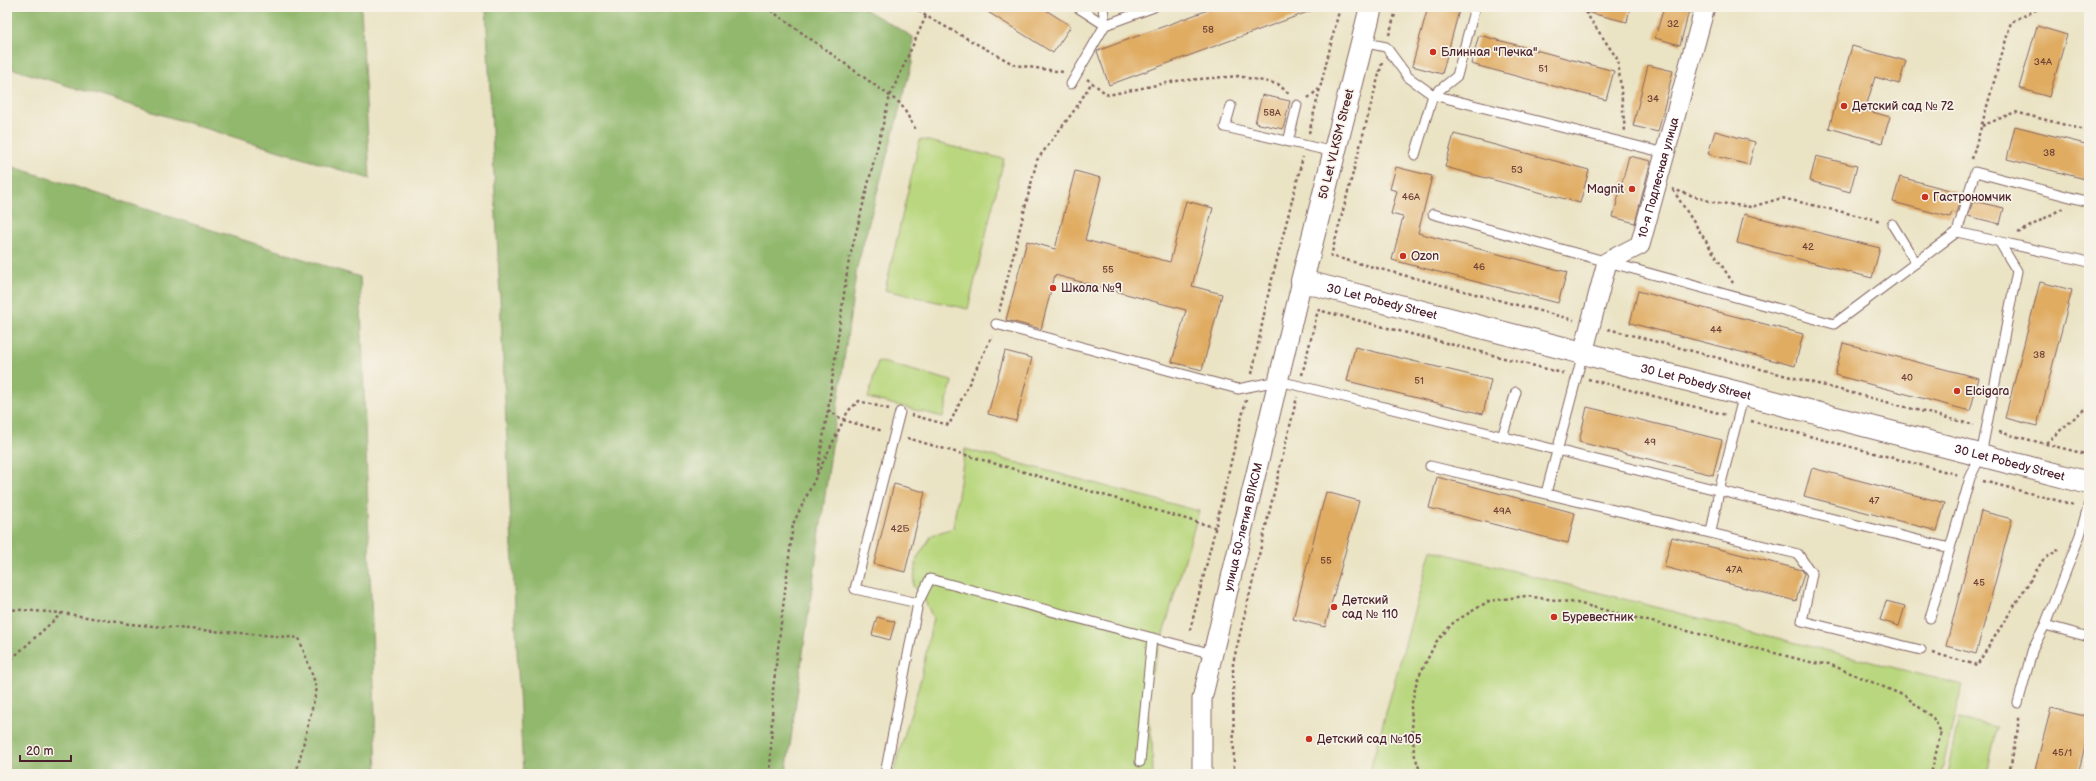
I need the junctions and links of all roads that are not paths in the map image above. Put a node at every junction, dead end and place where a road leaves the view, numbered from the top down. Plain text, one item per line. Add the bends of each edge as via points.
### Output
1 (1077, 7) edge
2 (1103, 7) edge
3 (1154, 7) edge
4 (1371, 7) edge
5 (1475, 7) edge
6 (1705, 7) edge
7 (1105, 25) junction
8 (1362, 42) junction
9 (1071, 84) dead end
10 (1433, 95) junction
11 (1298, 105) road end
12 (1231, 106) dead end
13 (1288, 142) junction
14 (1334, 152) junction
15 (1665, 153) junction
16 (1415, 155) dead end
17 (2089, 202) edge
18 (1433, 214) dead end
19 (1892, 224) road end
20 (1957, 232) junction
21 (2000, 243) junction
22 (1607, 262) junction
23 (2089, 262) edge
24 (1916, 263) junction
25 (1302, 281) junction
26 (996, 324) dead end
27 (1583, 353) junction
28 (1278, 381) junction
29 (1516, 392) dead end
30 (1744, 394) junction
31 (900, 412) dead end
32 (1502, 437) junction
33 (1557, 451) junction
34 (1981, 455) junction
35 (1430, 466) dead end
36 (2089, 483) edge
37 (1719, 491) junction
38 (1546, 493) junction
39 (2088, 506) edge
40 (1711, 532) junction
41 (2084, 536) edge
42 (1950, 548) junction
43 (918, 603) junction
44 (1930, 618) dead end
45 (2045, 625) junction
46 (2089, 637) edge
47 (1152, 638) junction
48 (1921, 650) road end
49 (1213, 654) junction
50 (2018, 703) road end
51 (1140, 762) dead end
52 (885, 774) edge
53 (1202, 774) edge

1 - 7 lane
2 - 7 lane
3 - 7 lane
4 - 8 main road, 50 Let VLKSM Street
5 - 10 lane via 1456,76
6 - 15 street, 10-я Подлесная улица
7 - 9 lane
8 - 10 lane via 1386,47 1408,77
8 - 14 main road, 50 Let VLKSM Street
10 - 15 lane
10 - 16 lane
11 - 13 lane
12 - 13 lane via 1225,127
13 - 14 lane
14 - 25 main road, 50 Let VLKSM Street
15 - 22 street, 10-я Подлесная улица via 1640,245
17 - 20 lane via 1975,172
18 - 22 lane
19 - 24 lane
20 - 21 lane
20 - 24 lane
21 - 23 lane
21 - 34 lane via 2017,271
22 - 24 lane via 1834,324
22 - 27 street
25 - 27 main road, 30 Let Pobedy Street
25 - 28 street, улица 50-летия ВЛКСМ
26 - 28 lane via 1238,389
27 - 30 main road, 30 Let Pobedy Street
27 - 33 lane
28 - 32 lane
28 - 49 street, улица 50-летия ВЛКСМ
29 - 32 lane
30 - 34 main road, 30 Let Pobedy Street
30 - 37 lane
31 - 43 lane via 855,589
32 - 33 lane
33 - 37 lane
33 - 38 lane
34 - 36 main road, 30 Let Pobedy Street
34 - 42 lane via 1970,478
35 - 38 lane
37 - 40 lane
37 - 42 lane
38 - 40 lane
39 - 41 lane
40 - 48 lane via 1798,554 1812,574 1802,621
41 - 45 lane
42 - 44 lane
43 - 47 lane via 930,579
43 - 52 lane
45 - 46 lane
45 - 50 lane via 2033,648
47 - 49 lane
47 - 51 lane
49 - 53 street, улица 50-летия ВЛКСМ via 1202,699

